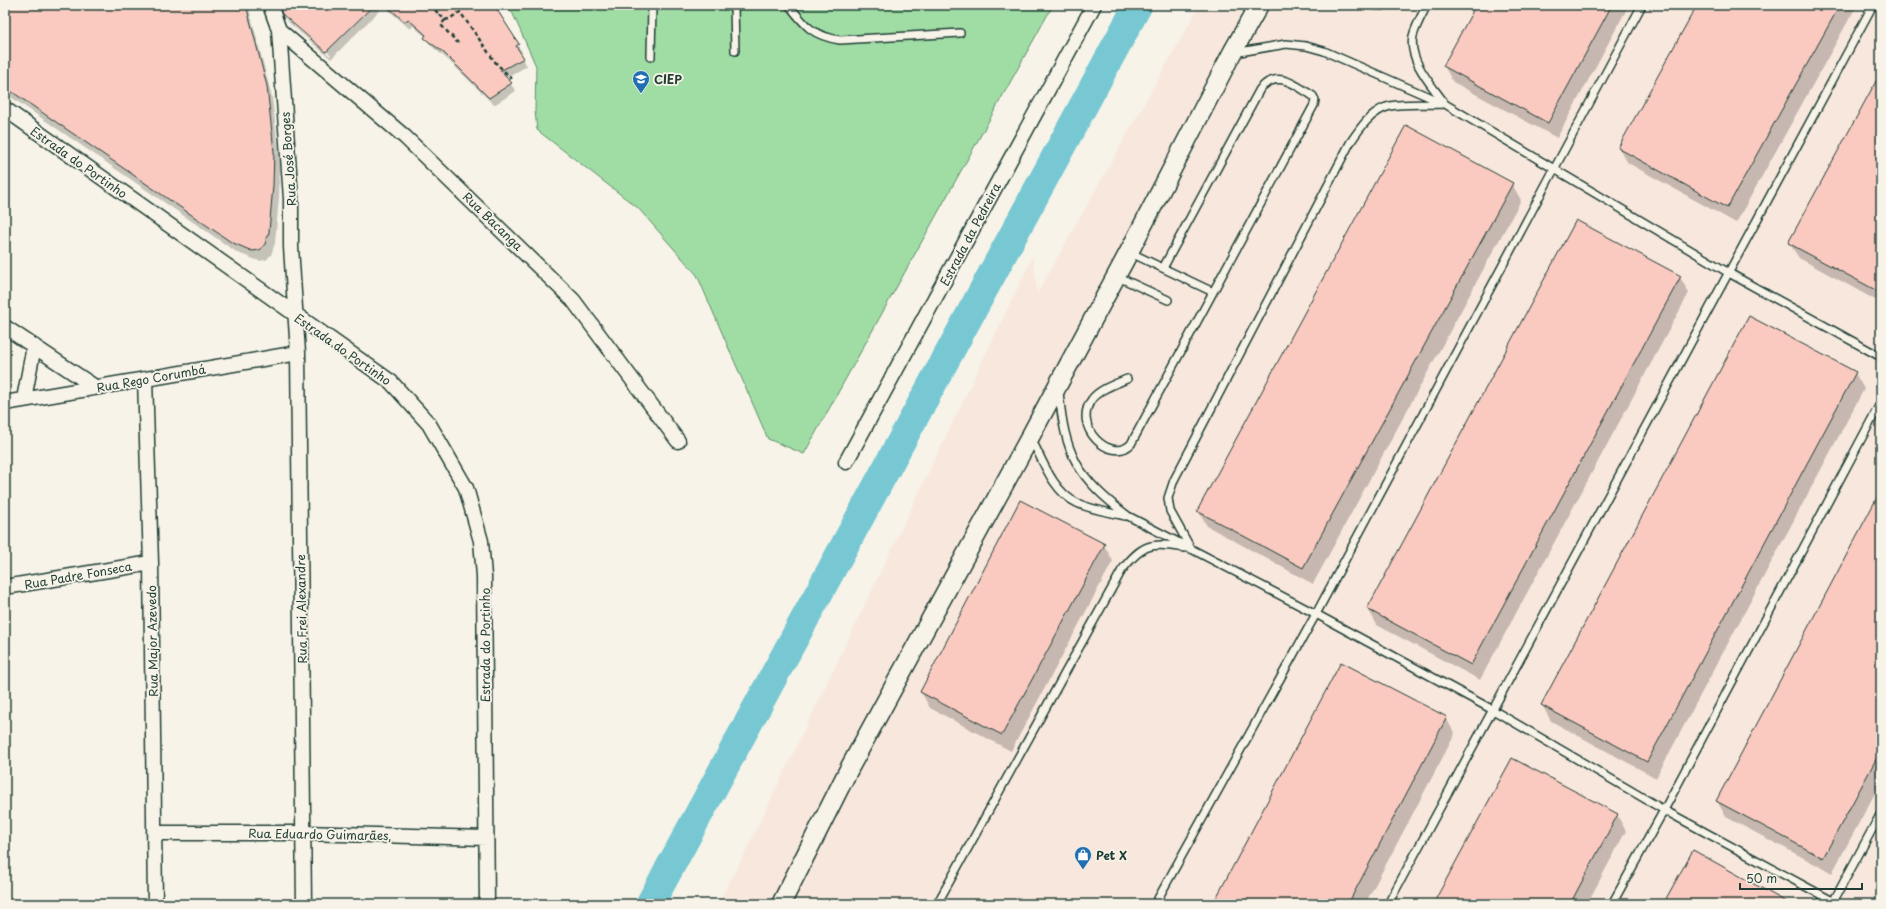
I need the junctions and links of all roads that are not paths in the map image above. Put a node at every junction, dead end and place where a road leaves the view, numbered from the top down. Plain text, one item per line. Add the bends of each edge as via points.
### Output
1 (270, 5) edge
2 (652, 5) edge
3 (734, 5) edge
4 (789, 5) edge
5 (1094, 5) edge
6 (1259, 5) edge
7 (1371, 5) edge
8 (1386, 5) edge
9 (1427, 5) edge
10 (1642, 5) edge
11 (1873, 5) edge
12 (279, 30) junction
13 (960, 33) dead end
14 (735, 50) dead end
15 (1232, 53) junction
16 (651, 57) dead end
17 (1445, 104) junction
18 (5, 109) edge
19 (1554, 170) junction
20 (1129, 252) junction
21 (1162, 268) junction
22 (1729, 273) junction
23 (1116, 276) junction
24 (1212, 292) junction
25 (1168, 300) dead end
26 (294, 314) junction
27 (5, 327) edge
28 (34, 346) junction
29 (298, 353) junction
30 (1881, 357) edge
31 (1127, 378) dead end
32 (145, 379) junction
33 (1058, 384) junction
34 (95, 387) junction
35 (24, 399) junction
36 (1881, 402) edge
37 (5, 403) edge
38 (1030, 436) junction
39 (678, 441) dead end
40 (846, 462) dead end
41 (1128, 516) junction
42 (1191, 549) junction
43 (151, 563) junction
44 (5, 587) edge
45 (1316, 614) junction
46 (1493, 710) junction
47 (1664, 810) junction
48 (1881, 814) edge
49 (154, 833) junction
50 (303, 833) junction
51 (486, 838) junction
52 (1834, 903) edge
53 (155, 904) edge
54 (304, 904) edge
55 (487, 904) edge
56 (781, 904) edge
57 (937, 904) edge
58 (1155, 904) edge
59 (1388, 904) edge
60 (1612, 904) edge

1 - 12 street, Rua José Borges
2 - 16 lane
3 - 14 lane
4 - 13 lane via 814,33 827,38 840,40
5 - 40 street, Estrada da Pedreira
6 - 15 street
7 - 8 lane
9 - 17 lane via 1413,38 1414,53 1422,71
10 - 19 lane
11 - 22 lane
12 - 26 street, Rua José Borges via 292,199
12 - 39 street, Rua Bacanga via 405,138 573,300
15 - 17 lane via 1286,44 1306,46 1324,51
15 - 20 street
17 - 19 lane
17 - 42 lane via 1390,106 1373,115 1350,143 1174,480 1168,498 1170,511
18 - 26 street, Estrada do Portinho
19 - 22 lane
19 - 45 lane
20 - 21 lane
20 - 23 street
21 - 24 lane
21 - 24 lane via 1260,89 1273,79 1287,81 1313,96 1314,105
22 - 30 lane
22 - 46 lane
23 - 25 lane
23 - 33 street
24 - 31 lane via 1131,444 1120,451 1094,439 1087,425 1086,416 1088,407 1098,393
26 - 29 street, Rua Frei Alexandre
26 - 51 street, Estrada do Portinho via 391,382 429,424 466,488 481,541 484,576
27 - 28 street
28 - 34 street
28 - 35 street
29 - 32 street, Rua Rego Corumbá
29 - 50 street, Rua Frei Alexandre
32 - 34 street, Rua Rego Corumbá
32 - 43 street, Rua Major Azevedo
33 - 38 street
33 - 41 lane via 1062,424 1071,454 1085,478
34 - 35 street, Rua Rego Corumbá
35 - 37 street, Rua Rego Corumbá
36 - 47 lane
38 - 41 lane via 1048,472 1062,492 1076,503
38 - 56 street via 850,767
41 - 42 lane
42 - 45 lane
42 - 57 lane via 1162,544 1148,547 1134,556 1122,570
43 - 44 street, Rua Padre Fonseca
43 - 49 street, Rua Major Azevedo
45 - 46 lane
45 - 58 lane
46 - 47 lane
46 - 59 lane
47 - 52 lane
47 - 60 lane
48 - 52 lane
49 - 50 street, Rua Eduardo Guimarães,
49 - 53 street, Rua Major Azevedo
50 - 51 street, Rua Eduardo Guimarães,
50 - 54 street, Rua Frei Alexandre
51 - 55 street, Estrada do Portinho

